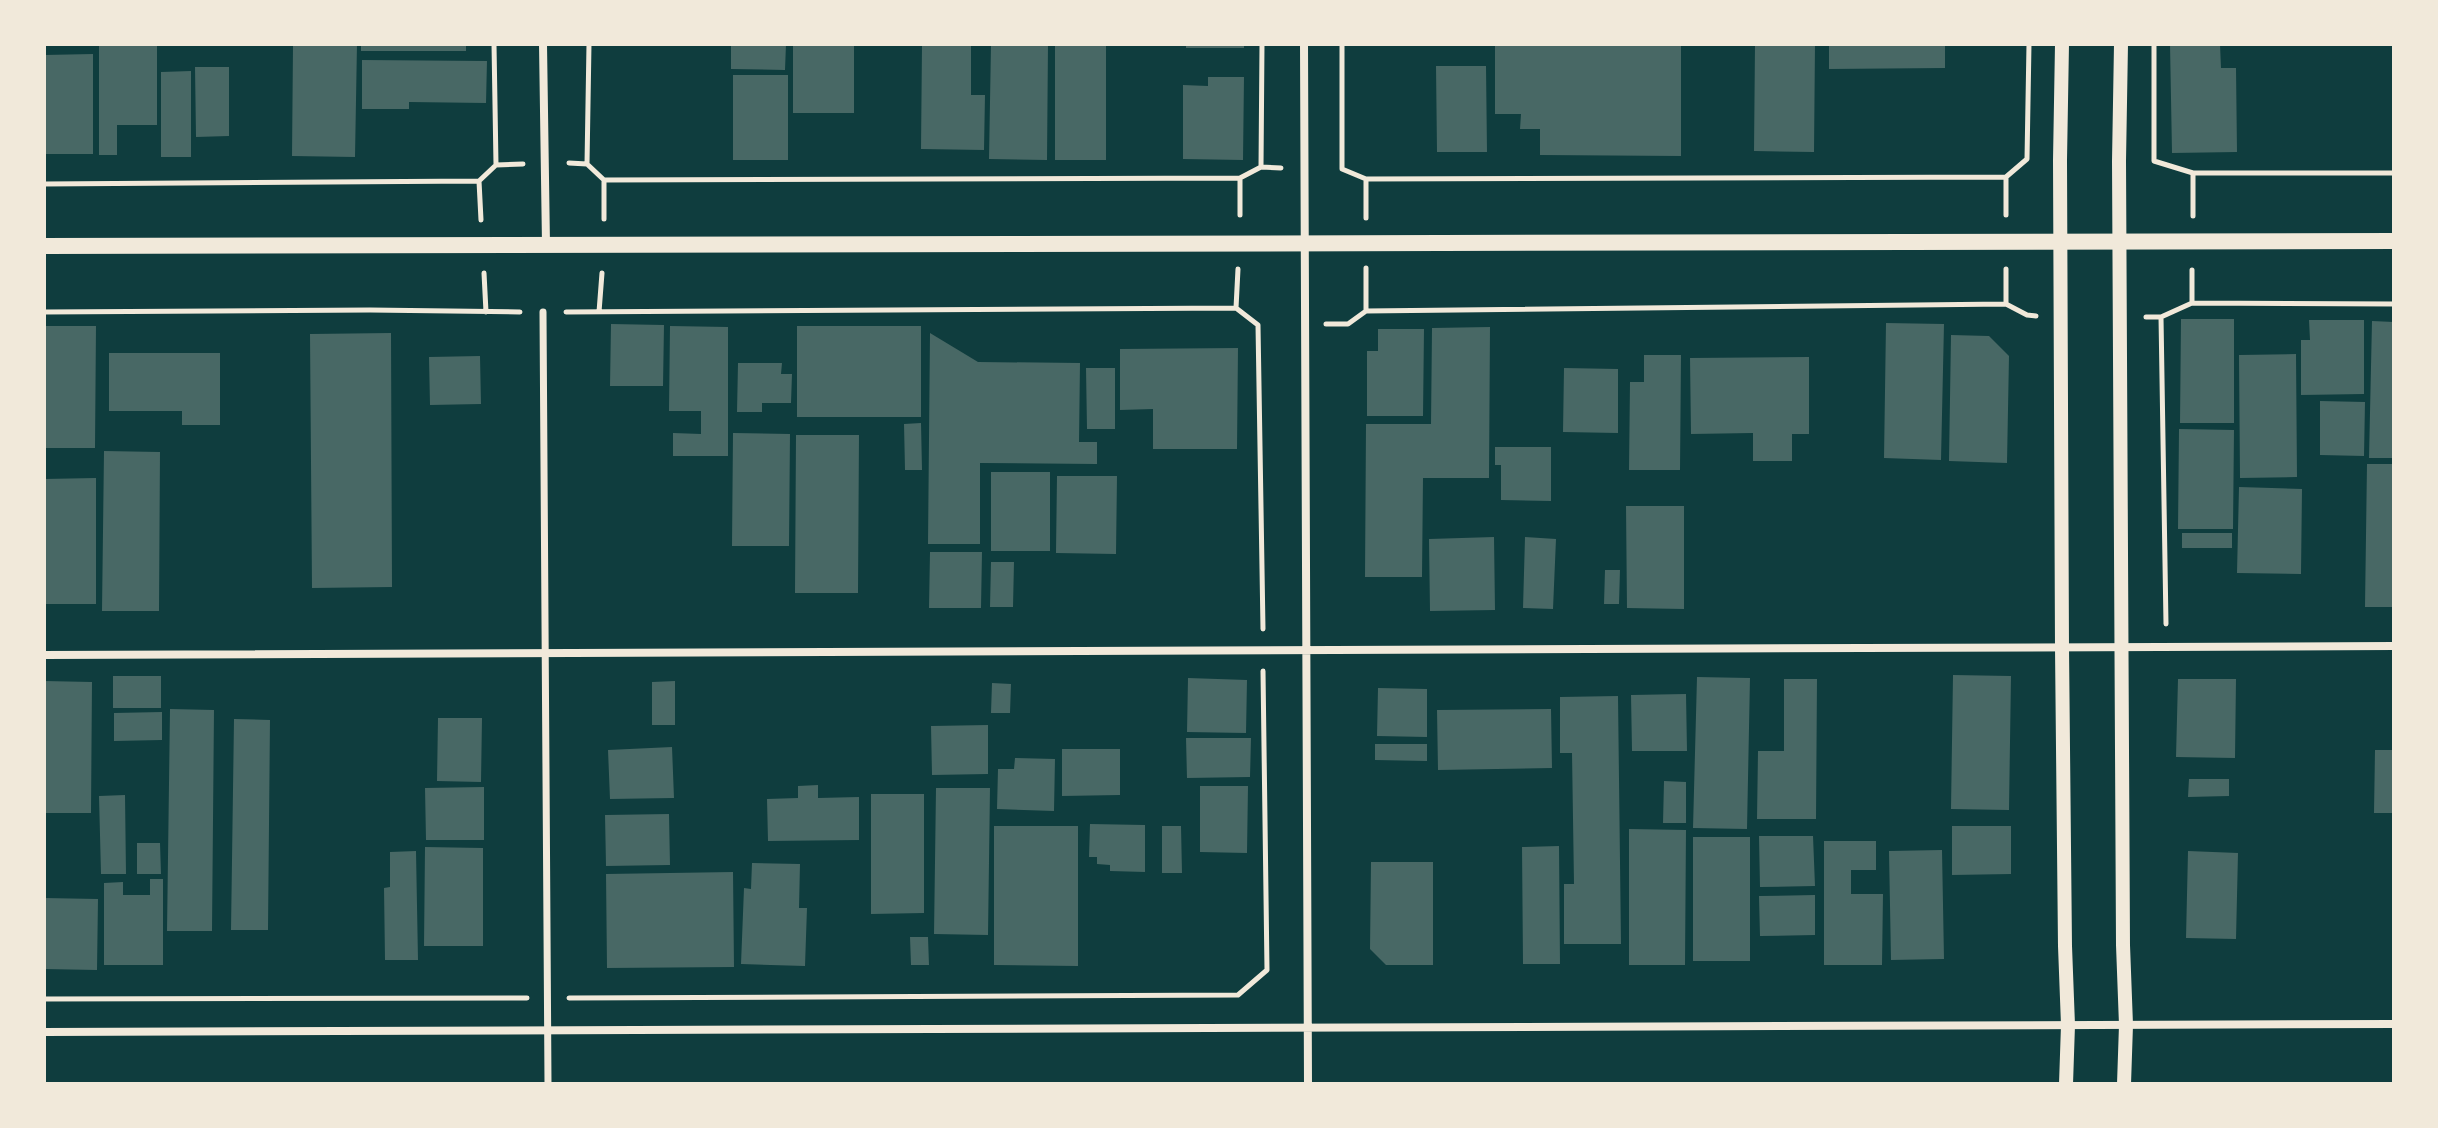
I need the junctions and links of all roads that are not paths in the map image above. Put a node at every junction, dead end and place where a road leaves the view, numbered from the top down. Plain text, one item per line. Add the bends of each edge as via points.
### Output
1 (543, 44) edge
2 (1304, 44) edge
3 (2062, 44) edge
4 (2121, 44) edge
5 (2061, 241) junction
6 (2120, 241) junction
7 (2394, 241) edge
8 (1305, 243) junction
9 (546, 245) junction
10 (44, 246) edge
11 (543, 312) dead end
12 (2394, 646) edge
13 (2062, 648) junction
14 (2121, 648) junction
15 (1305, 650) junction
16 (543, 653) junction
17 (44, 655) edge
18 (2394, 1024) edge
19 (2068, 1025) junction
20 (2126, 1025) junction
21 (1309, 1028) junction
22 (548, 1030) junction
23 (44, 1032) edge
24 (548, 1084) edge
25 (1308, 1084) edge
26 (2066, 1084) edge
27 (2124, 1084) edge

1 - 9 street
2 - 8 street
3 - 5 street
4 - 6 street
5 - 6 main road
5 - 8 main road
5 - 13 street
6 - 7 main road
6 - 14 street
8 - 9 main road
8 - 15 street
9 - 10 main road
11 - 16 street
12 - 14 street
13 - 14 street
13 - 15 street
13 - 19 street
14 - 20 street
15 - 16 street
15 - 21 street
16 - 17 street
16 - 22 street
18 - 20 street
19 - 20 street
19 - 21 street
19 - 26 street
20 - 27 street
21 - 22 street
21 - 25 street
22 - 23 street
22 - 24 street

